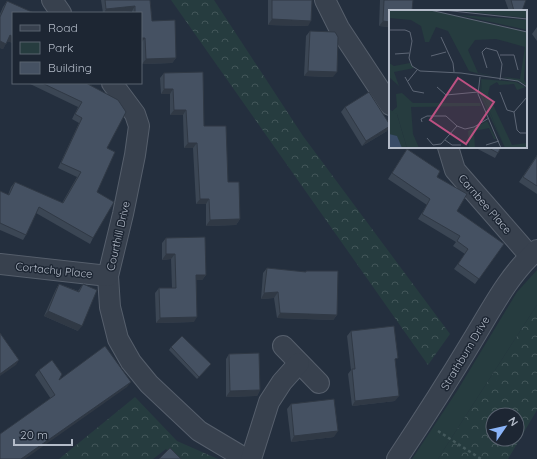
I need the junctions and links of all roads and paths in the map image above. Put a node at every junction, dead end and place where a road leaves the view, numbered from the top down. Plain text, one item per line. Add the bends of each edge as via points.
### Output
1 (52, 0) edge
2 (325, 0) edge
3 (60, 12) edge
4 (113, 84) edge
5 (389, 103) edge
6 (448, 148) edge
7 (533, 253) edge
8 (0, 264) edge
9 (108, 276) junction
10 (283, 346) dead end
11 (299, 363) junction
12 (319, 383) dead end
13 (422, 421) junction
14 (246, 459) edge
15 (251, 459) edge
16 (397, 459) edge
17 (481, 459) edge

1 - 3 street
2 - 5 street via 339,28
4 - 9 street, Courthill Drive via 135,114 139,126 123,214
6 - 7 street, Carnbee Place via 455,170
7 - 13 street, Strathburn Drive via 500,296
8 - 9 street, Cortachy Place
9 - 14 street, Courthill Drive via 110,307 118,339 131,362 149,384 199,431
10 - 11 street
11 - 12 street
11 - 15 street via 269,402
13 - 16 street, Strathburn Drive
13 - 17 path

